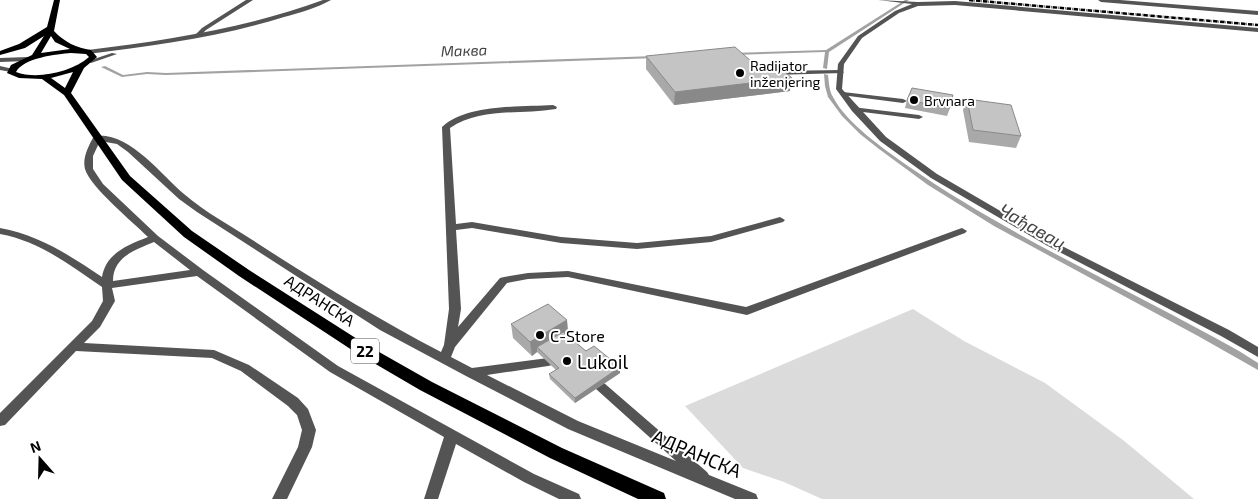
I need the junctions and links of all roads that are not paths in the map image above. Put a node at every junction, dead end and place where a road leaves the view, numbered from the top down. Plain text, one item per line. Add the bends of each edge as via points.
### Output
1 (57, 0) edge
2 (250, 0) edge
3 (328, 0) edge
4 (882, 0) edge
5 (1101, 0) edge
6 (1116, 1) edge
7 (914, 3) junction
8 (1258, 7) edge
9 (1258, 13) edge
10 (51, 29) junction
11 (1258, 30) edge
12 (200, 34) junction
13 (0, 53) edge
14 (86, 55) junction
15 (36, 57) junction
16 (0, 60) edge
17 (28, 60) junction
18 (80, 67) junction
19 (0, 68) edge
20 (11, 70) junction
21 (841, 72) junction
22 (764, 73) edge
23 (43, 76) junction
24 (67, 93) junction
25 (843, 94) junction
26 (903, 101) dead end
27 (553, 107) dead end
28 (855, 109) junction
29 (919, 118) dead end
30 (97, 138) junction
31 (780, 220) dead end
32 (451, 228) junction
33 (0, 231) edge
34 (962, 231) dead end
35 (155, 238) junction
36 (199, 272) junction
37 (106, 285) junction
38 (450, 345) junction
39 (74, 347) junction
40 (1258, 353) edge
41 (444, 360) junction
42 (548, 362) edge
43 (470, 373) junction
44 (600, 386) edge
45 (0, 421) edge
46 (452, 435) junction
47 (708, 482) junction
48 (279, 499) edge
49 (431, 499) edge
50 (574, 499) edge
51 (657, 499) edge
52 (751, 499) edge

1 - 10 main road
2 - 12 street
3 - 12 street via 272,20
4 - 7 street
5 - 6 street
6 - 8 street
6 - 9 street
7 - 11 street via 955,3
7 - 21 street via 860,37 841,64
10 - 13 main road via 22,46
10 - 14 main road via 58,40
10 - 15 main road
12 - 14 street
14 - 15 main road via 60,52
14 - 18 main road
15 - 17 main road
16 - 17 street
17 - 20 main road
18 - 23 main road
18 - 24 main road
19 - 20 street
20 - 23 main road via 15,75
21 - 22 street
21 - 25 street via 839,89
23 - 24 main road, АДРАНСКА / 22
24 - 30 main road, АДРАНСКА / 22
25 - 26 street
25 - 28 street
27 - 32 street via 471,114 454,120 446,127
28 - 29 street
28 - 40 street via 883,139 934,176 1049,242 1226,333
30 - 35 street via 89,156 89,169 100,186
30 - 41 street, АДРАНСКА via 119,142 182,197 384,327
30 - 51 main road, АДРАНСКА / 22 via 126,178 188,234 331,330 479,414
31 - 32 street via 711,239 637,246 561,240 472,224
32 - 38 street via 454,308
33 - 37 street via 42,242
34 - 38 street via 747,311 568,274 504,280
35 - 36 street
35 - 37 street via 119,255 110,265
36 - 37 street
36 - 46 street via 334,369
37 - 39 street via 109,300 96,324
38 - 41 street
39 - 45 street
39 - 48 street via 214,354 245,368 293,402 304,413 309,430 305,447
41 - 43 street, АДРАНСКА
42 - 43 street
43 - 47 street, АДРАНСКА via 573,425
44 - 47 street
46 - 49 street
46 - 50 street
47 - 52 street, АДРАНСКА

